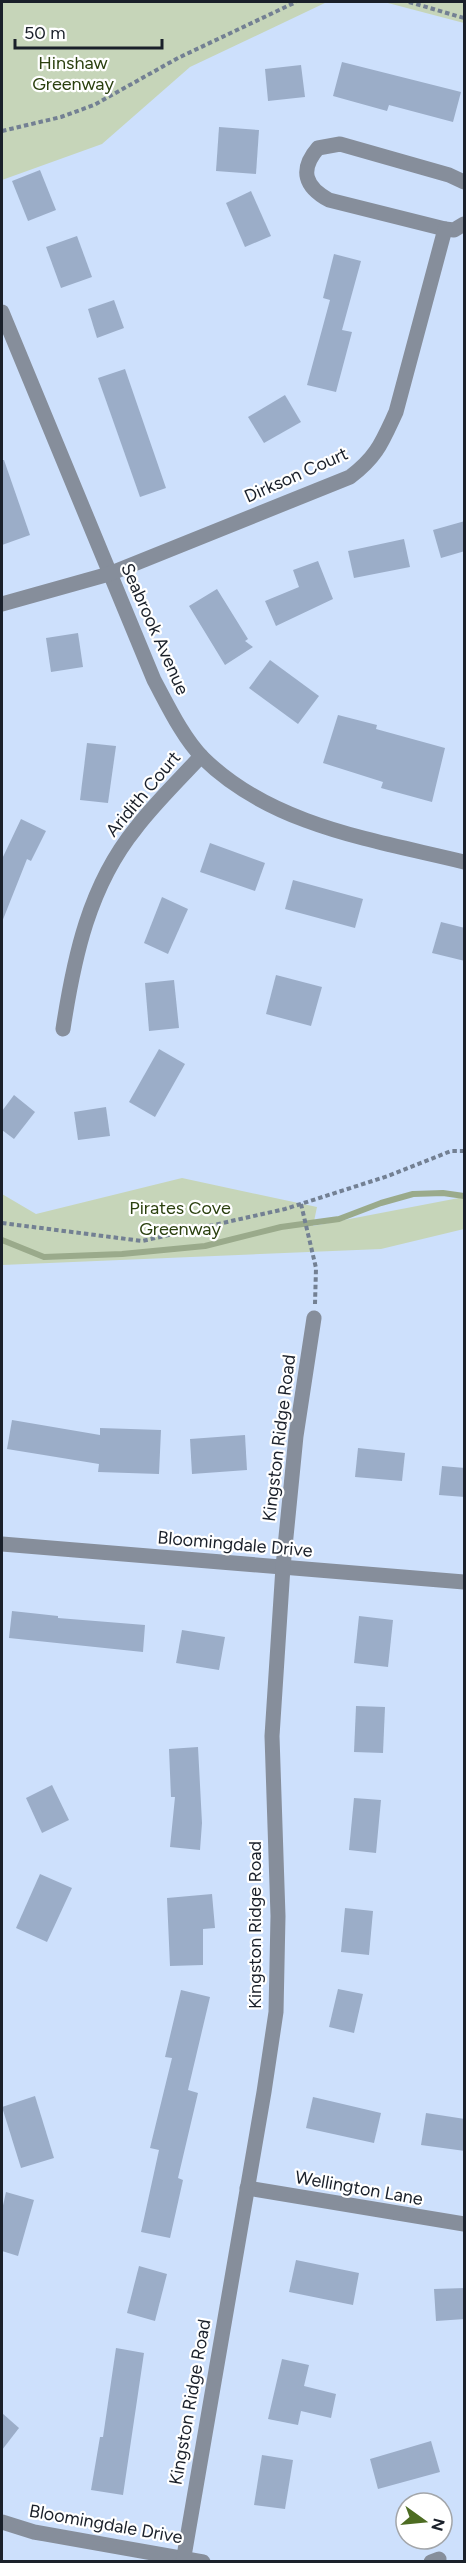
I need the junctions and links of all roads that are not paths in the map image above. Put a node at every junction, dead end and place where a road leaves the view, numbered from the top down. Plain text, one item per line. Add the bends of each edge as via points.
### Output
1 (465, 182) edge
2 (465, 224) edge
3 (445, 230) junction
4 (2, 312) edge
5 (109, 574) junction
6 (2, 604) edge
7 (201, 756) junction
8 (465, 862) edge
9 (63, 1029) dead end
10 (314, 1318) road end
11 (2, 1544) edge
12 (283, 1567) junction
13 (465, 1582) edge
14 (247, 2188) junction
15 (465, 2224) edge
16 (2, 2522) edge
17 (183, 2560) edge
18 (203, 2562) edge

1 - 3 street via 340,144 318,148 307,165 310,184 329,200
2 - 3 street
3 - 5 street, Dirkson Court via 396,412 369,462 350,477
4 - 5 street, Seabrook Avenue
5 - 6 street, Dirkson Court
5 - 7 street, Seabrook Avenue via 154,680
7 - 8 street, Seabrook Avenue via 232,783 293,816
7 - 9 street, Aridith Court via 135,828 108,871 82,933
10 - 12 street, Kingston Ridge Road via 296,1436
11 - 12 street, Bloomingdale Drive
12 - 13 street, Bloomingdale Drive
12 - 14 street, Kingston Ridge Road via 272,1736 278,1972 272,2047
14 - 15 street, Wellington Lane
14 - 17 street, Kingston Ridge Road
16 - 17 street, Bloomingdale Drive via 34,2532
17 - 18 street, Bloomingdale Drive

